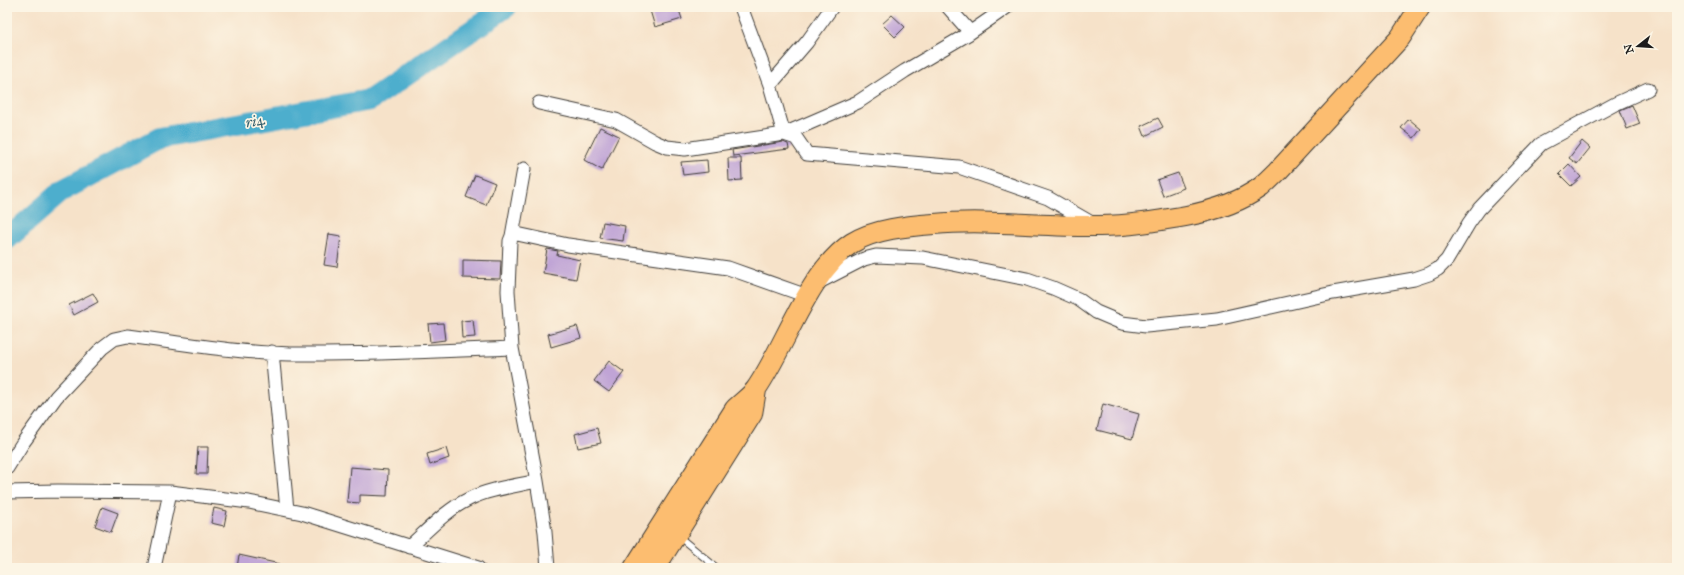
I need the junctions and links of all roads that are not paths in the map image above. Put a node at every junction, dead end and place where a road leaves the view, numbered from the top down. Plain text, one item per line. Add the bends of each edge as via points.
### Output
1 (741, 7) edge
2 (832, 7) edge
3 (948, 7) edge
4 (1007, 7) edge
5 (1420, 7) edge
6 (970, 32) junction
7 (770, 85) junction
8 (1648, 89) dead end
9 (539, 103) dead end
10 (784, 134) junction
11 (524, 170) dead end
12 (1099, 226) junction
13 (512, 236) junction
14 (812, 290) junction
15 (512, 348) junction
16 (272, 352) junction
17 (756, 390) junction
18 (7, 468) edge
19 (537, 481) junction
20 (7, 492) edge
21 (170, 492) junction
22 (287, 510) junction
23 (676, 535) junction
24 (409, 546) junction
25 (470, 567) edge
26 (154, 568) edge
27 (548, 568) edge
28 (634, 568) edge
29 (655, 568) edge
30 (717, 568) edge

1 - 7 street
2 - 7 street via 807,42
3 - 6 street
4 - 6 street
5 - 12 main road via 1400,38 1278,172 1261,187 1242,199 1199,213 1127,225
6 - 10 street via 858,102
7 - 10 street
8 - 14 street via 1541,144 1479,210 1447,260 1438,269 1414,279 1333,292 1217,319 1146,326 1122,323 1096,312 1078,299 1027,279 923,258 876,256 864,259
9 - 10 street via 616,120 668,147 685,149
10 - 12 street via 796,138 808,154 959,167 1048,198
11 - 13 street
12 - 14 main road via 979,222 918,225 894,229 853,242 828,266
13 - 14 street via 517,234 568,245 728,268
13 - 15 street via 508,291
14 - 17 main road
15 - 16 street via 424,352
15 - 19 street
16 - 18 street via 128,336 114,339 102,348 56,397
16 - 22 street
17 - 23 main road via 752,414
17 - 28 main road via 735,409
19 - 24 street via 469,499
19 - 27 street
20 - 21 street
21 - 22 street via 249,502
21 - 26 street
22 - 24 street
23 - 29 main road
23 - 30 lane
24 - 25 street

